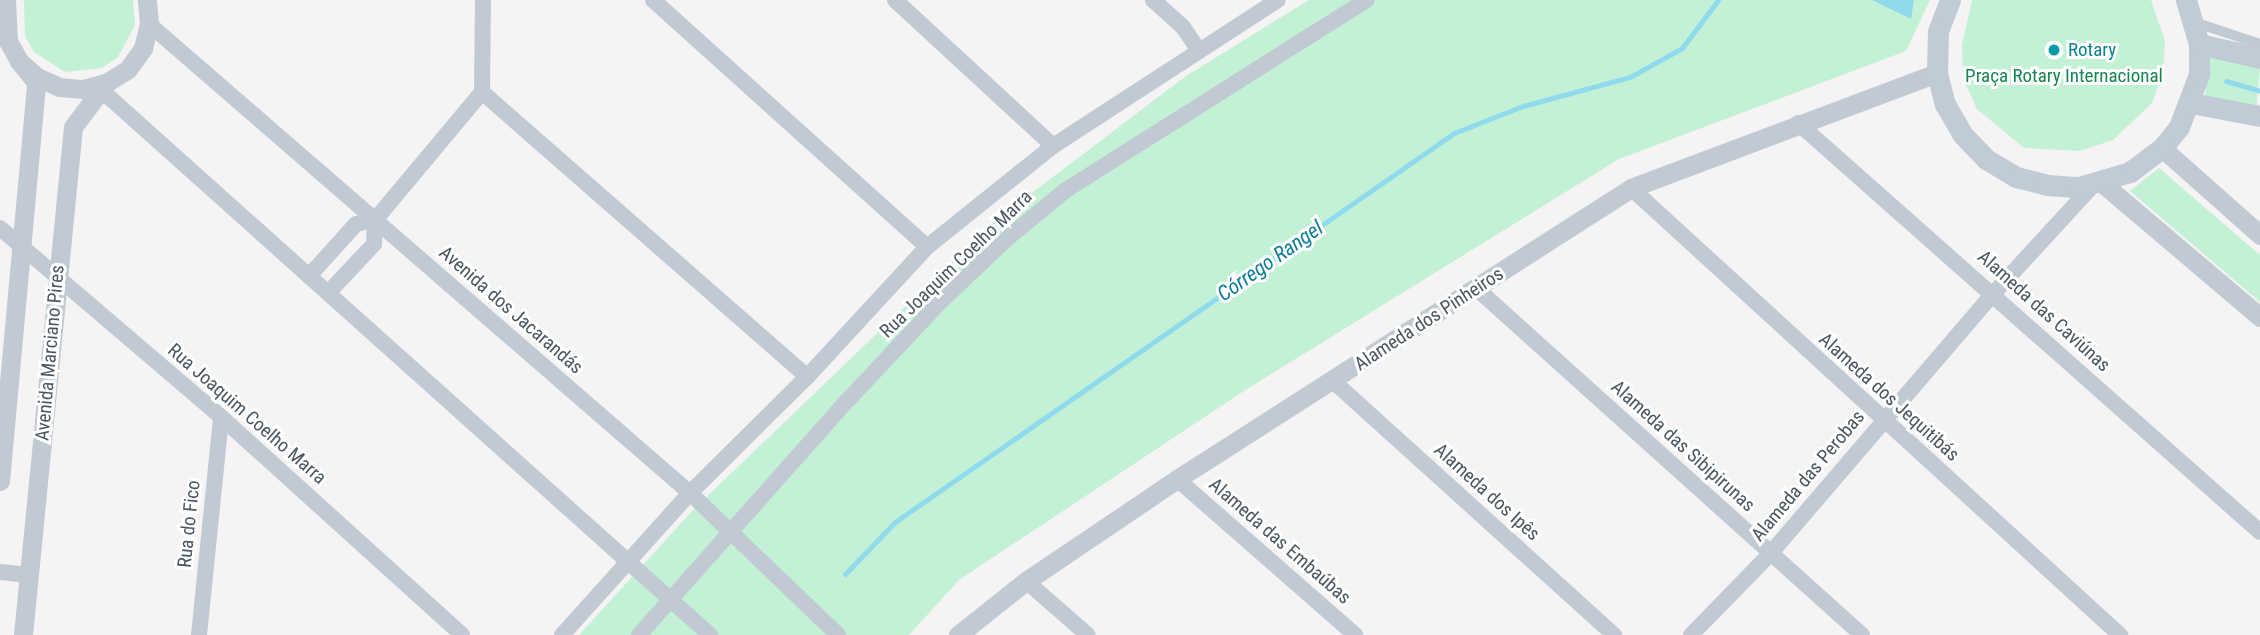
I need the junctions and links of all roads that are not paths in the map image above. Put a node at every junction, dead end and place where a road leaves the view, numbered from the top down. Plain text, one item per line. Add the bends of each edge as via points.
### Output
1 (147, 0) edge
2 (483, 0) edge
3 (653, 0) edge
4 (895, 0) edge
5 (1153, 0) edge
6 (1278, 0) edge
7 (1367, 0) edge
8 (1950, 0) edge
9 (2188, 0) edge
10 (4, 11) edge
11 (149, 24) junction
12 (2199, 44) junction
13 (2260, 44) edge
14 (1198, 49) junction
15 (2260, 58) edge
16 (19, 61) junction
17 (1937, 73) junction
18 (103, 86) junction
19 (482, 92) junction
20 (2191, 103) junction
21 (2260, 116) edge
22 (1798, 124) junction
23 (1053, 146) junction
24 (2162, 148) junction
25 (2098, 184) junction
26 (1631, 188) junction
27 (375, 220) junction
28 (0, 228) edge
29 (2260, 235) edge
30 (21, 247) junction
31 (927, 247) junction
32 (309, 276) junction
33 (57, 278) junction
34 (1476, 288) junction
35 (329, 292) junction
36 (1993, 294) junction
37 (2260, 317) edge
38 (807, 377) junction
39 (1333, 381) junction
40 (221, 417) junction
41 (1882, 421) junction
42 (1177, 479) junction
43 (0, 481) edge
44 (690, 493) junction
45 (728, 530) junction
46 (2260, 532) edge
47 (1770, 554) junction
48 (628, 562) junction
49 (0, 572) edge
50 (29, 575) junction
51 (1026, 581) junction
52 (670, 598) junction
53 (23, 635) edge
54 (199, 635) edge
55 (463, 635) edge
56 (562, 635) edge
57 (639, 635) edge
58 (710, 635) edge
59 (838, 635) edge
60 (958, 635) edge
61 (1088, 635) edge
62 (1355, 635) edge
63 (1614, 635) edge
64 (1691, 635) edge
65 (1862, 635) edge
66 (2120, 635) edge

1 - 11 street
2 - 19 street
3 - 31 street
4 - 23 street
5 - 14 street via 1183,27
6 - 14 street, Rua Joaquim Coelho Marra
7 - 45 street, Rua Joaquim Coelho Marra via 1066,190 1010,236 938,304
8 - 17 main road via 1938,32
9 - 12 main road
9 - 13 street via 2199,26
10 - 16 street, Avenida Marciano Pires
11 - 18 street via 143,48 128,69
11 - 27 street, Avenida dos Jacarandás
12 - 15 main road
12 - 20 main road via 2199,74
14 - 23 street, Rua Joaquim Coelho Marra
16 - 18 street via 37,77 59,87
16 - 30 street, Avenida Marciano Pires via 36,82
17 - 22 street, Alameda dos Pinheiros
17 - 25 main road via 1945,104 1962,134 1986,159 2016,177 2047,185
18 - 32 street
18 - 33 street, Avenida Marciano Pires via 73,127
19 - 27 street
19 - 38 street
20 - 21 main road
20 - 24 main road
22 - 26 street, Alameda dos Pinheiros
22 - 36 street, Alameda das Caviúnas
23 - 31 street, Rua Joaquim Coelho Marra
24 - 25 main road via 2130,172
24 - 29 street
25 - 36 street, Alameda das Perobas
25 - 37 street
26 - 34 street, Alameda dos Pinheiros
26 - 41 street, Alameda dos Jequitibás
27 - 32 street via 356,224
27 - 35 street via 374,244
27 - 44 street, Avenida dos Jacarandás
28 - 30 street, Rua Joaquim Coelho Marra
30 - 33 street, Rua Joaquim Coelho Marra
30 - 43 street, Avenida Marciano Pires
31 - 38 street, Rua Joaquim Coelho Marra
32 - 35 street
33 - 40 street, Rua Joaquim Coelho Marra
33 - 50 street, Avenida Marciano Pires
34 - 39 street, Alameda dos Pinheiros
34 - 47 street, Alameda das Sibipirunas
35 - 48 street
36 - 41 street, Alameda das Perobas
36 - 46 street, Alameda das Caviúnas
38 - 44 street, Rua Joaquim Coelho Marra
39 - 42 street, Alameda dos Pinheiros
39 - 63 street, Alameda dos Ipês
40 - 54 street, Rua do Fico
40 - 55 street, Rua Joaquim Coelho Marra
41 - 47 street, Alameda das Perobas
41 - 66 street, Alameda dos Jequitibás
42 - 51 street, Alameda dos Pinheiros
42 - 62 street, Alameda das Embaúbas
44 - 45 street, Avenida dos Jacarandás
44 - 48 street, Rua Joaquim Coelho Marra
45 - 52 street, Rua Joaquim Coelho Marra
45 - 59 street, Avenida dos Jacarandás
47 - 64 street, Alameda das Perobas
47 - 65 street, Alameda das Sibipirunas
48 - 52 street
48 - 56 street, Rua Joaquim Coelho Marra
49 - 50 street
50 - 53 street, Avenida Marciano Pires
51 - 60 street, Alameda dos Pinheiros
51 - 61 street
52 - 57 street, Rua Joaquim Coelho Marra
52 - 58 street

